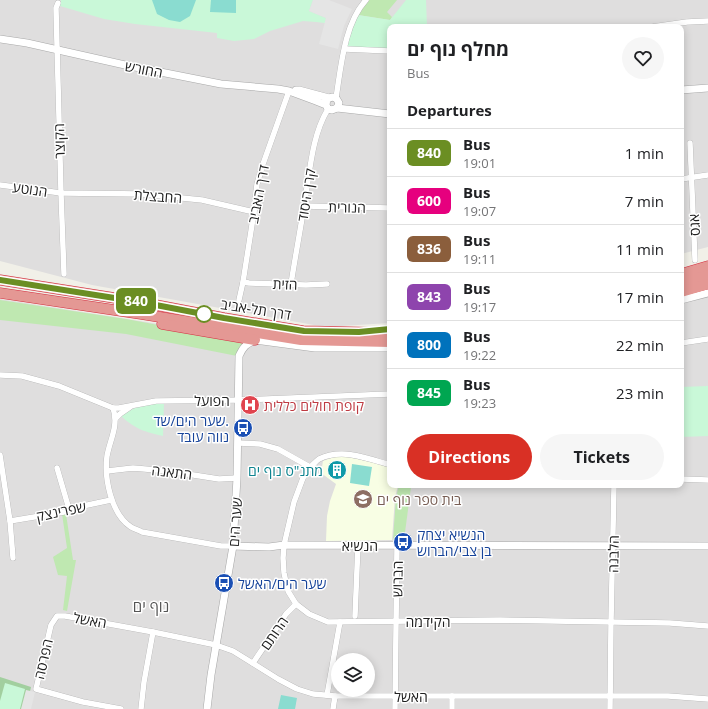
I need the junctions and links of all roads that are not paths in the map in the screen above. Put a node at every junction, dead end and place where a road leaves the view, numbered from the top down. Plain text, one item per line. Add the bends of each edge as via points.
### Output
1 (366, 0) edge
2 (56, 3) edge
3 (708, 21) edge
4 (673, 24) edge
5 (0, 39) edge
6 (57, 49) junction
7 (345, 49) junction
8 (387, 51) edge
9 (708, 88) edge
10 (684, 90) edge
11 (289, 91) junction
12 (330, 102) junction
13 (387, 114) edge
14 (690, 143) dead end
15 (708, 175) edge
16 (692, 177) junction
17 (684, 178) edge
18 (0, 185) edge
19 (61, 193) junction
20 (304, 206) junction
21 (387, 208) edge
22 (254, 212) junction
23 (696, 260) dead end
24 (708, 266) edge
25 (684, 273) edge
26 (64, 274) dead end
27 (708, 275) edge
28 (0, 280) edge
29 (243, 282) junction
30 (684, 282) edge
31 (291, 284) junction
32 (327, 284) dead end
33 (708, 284) edge
34 (684, 291) edge
35 (0, 293) edge
36 (708, 293) edge
37 (0, 297) edge
38 (684, 299) edge
39 (239, 300) dead end
40 (387, 330) edge
41 (359, 332) junction
42 (387, 333) edge
43 (708, 339) edge
44 (255, 340) junction
45 (387, 342) edge
46 (684, 342) edge
47 (387, 348) edge
48 (0, 375) edge
49 (387, 394) edge
50 (239, 400) junction
51 (131, 406) junction
52 (113, 408) junction
53 (116, 418) junction
54 (238, 443) junction
55 (0, 455) edge
56 (387, 463) edge
57 (310, 467) junction
58 (57, 468) dead end
59 (107, 471) junction
60 (238, 478) junction
61 (684, 479) edge
62 (708, 480) edge
63 (614, 488) edge
64 (111, 500) junction
65 (70, 509) junction
66 (10, 521) junction
67 (284, 545) junction
68 (358, 545) junction
69 (397, 545) junction
70 (233, 546) junction
71 (613, 546) junction
72 (708, 546) edge
73 (13, 558) dead end
74 (296, 604) junction
75 (56, 616) joint
76 (355, 616) dead end
77 (396, 621) junction
78 (340, 622) junction
79 (611, 622) junction
80 (708, 626) edge
81 (153, 632) junction
82 (216, 645) junction
83 (253, 663) junction
84 (327, 695) junction
85 (331, 696) edge
86 (375, 696) edge
87 (395, 696) junction
88 (452, 696) junction
89 (611, 696) junction
90 (335, 697) edge
91 (708, 699) edge
92 (121, 709) edge
93 (141, 709) edge
94 (206, 709) edge
95 (332, 709) edge
96 (395, 709) edge
97 (452, 709) edge
98 (610, 709) edge

1 - 7 street, קרן היסוד via 349,29
2 - 6 street, הקוצר
3 - 4 street
5 - 6 street, החורש
6 - 11 street, החורש via 221,84
6 - 19 street, הקוצר
7 - 8 street
7 - 12 street, קרן היסוד
9 - 10 street
11 - 12 street, החורש
11 - 22 street, דרך האביב via 257,184
12 - 13 street via 332,110 337,108
12 - 20 street, קרן היסוד via 316,137
14 - 16 street, אגס
15 - 16 street
16 - 17 street
16 - 23 street, אגס
18 - 19 street, הנוטע
19 - 22 street, החבצלת via 157,195 202,200
19 - 26 street, הקוצר
20 - 21 street, הנורית
20 - 31 street, קרן היסוד
22 - 29 street, דרך האביב
24 - 25 highway
27 - 30 highway
28 - 41 highway, דרך תל-אביב via 304,331
29 - 31 street, הזית
29 - 39 street, דרך האביב
31 - 32 street, הזית
33 - 34 highway
35 - 45 highway, דרך תל-אביב via 301,340
36 - 38 street
37 - 44 highway
40 - 41 highway
41 - 42 highway, דרך תל-אביב
43 - 46 street
44 - 47 street via 315,348
44 - 50 street, שער הים via 242,348 239,356
48 - 52 street, הפועל via 22,376 59,386
49 - 50 street, הפועל
50 - 51 street, הפועל via 156,401
50 - 54 street, שער הים
51 - 52 street, הפועל
51 - 53 street, הפועל
52 - 53 street
53 - 59 street, הנשיא via 107,456
54 - 57 street via 260,444 278,449
54 - 60 street, שער הים
55 - 66 street
56 - 57 street via 343,454 318,460
57 - 67 street, הקידמה via 294,502
58 - 65 street
59 - 60 street, התאנה via 133,468 219,479
59 - 64 street, הנשיא
60 - 70 street, שער הים
61 - 62 street
63 - 71 street, הלבנה
64 - 65 street, שפרינצק
64 - 70 street, הנשיא via 120,517 131,527 142,532
65 - 66 street, שפרינצק
66 - 73 street
67 - 68 street, הנשיא
67 - 70 street, הנשיא
67 - 74 street, הקידמה via 285,579 288,591
68 - 69 street, הנשיא
68 - 76 street
69 - 71 street, הנשיא
69 - 77 street, הברוש
70 - 82 street, שער הים
71 - 72 street, הנשיא
71 - 79 street, הלבנה
74 - 78 street, הקידמה via 308,614 328,622
74 - 83 street, הרותם via 286,614
75 - 81 street, האשל
75 - 92 street, הפרסה via 51,625 36,689
77 - 78 street, הקידמה
77 - 79 street, הקידמה
77 - 87 street, הברוש
78 - 84 street
79 - 80 street, הקידמה
79 - 89 street, הלבנה
81 - 82 street, האשל
81 - 93 street
82 - 83 street, האשל via 233,650
82 - 94 street, שער הים
83 - 84 street, האשל via 296,689
84 - 85 street, האשל
86 - 87 street, האשל
87 - 88 street, האשל
87 - 96 street, הברוש
88 - 89 street, האשל
88 - 97 street
89 - 91 street, האשל
89 - 98 street, הלבנה
90 - 95 street

